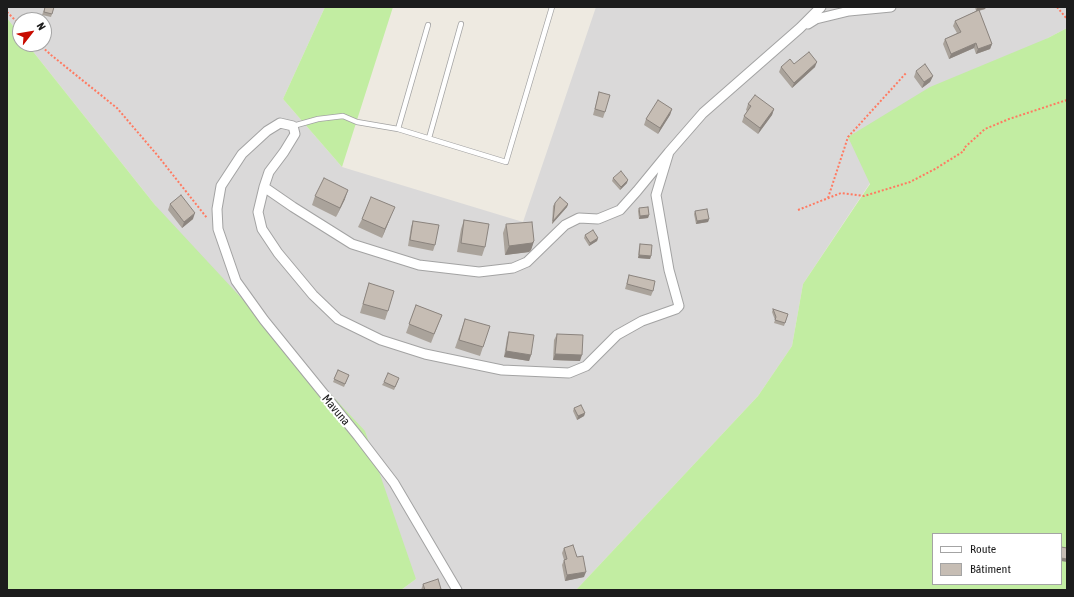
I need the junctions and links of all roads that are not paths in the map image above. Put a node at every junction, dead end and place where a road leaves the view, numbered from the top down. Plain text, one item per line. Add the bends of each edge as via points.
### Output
1 (552, 7) edge
2 (821, 7) edge
3 (891, 7) edge
4 (461, 24) dead end
5 (428, 25) dead end
6 (800, 28) junction
7 (293, 126) junction
8 (398, 129) junction
9 (429, 138) junction
10 (668, 152) junction
11 (264, 186) junction
12 (457, 590) edge

1 - 9 lane via 506,162
2 - 6 street
3 - 6 street via 816,19
4 - 9 lane
5 - 8 lane
6 - 10 street via 703,113
7 - 8 lane via 343,116 357,122
7 - 11 street via 295,134 269,172
7 - 12 street, Mavuna via 280,123 267,131 242,154 221,186 217,209 218,229 236,281 394,483
8 - 9 lane
10 - 11 street via 620,210 598,219 579,218 565,225 527,262 513,268 479,272 419,265 352,244
10 - 11 street via 656,195 669,270 679,306 642,321 617,335 586,366 568,373 502,370 425,354 381,340 338,319 308,289 262,230 258,212

